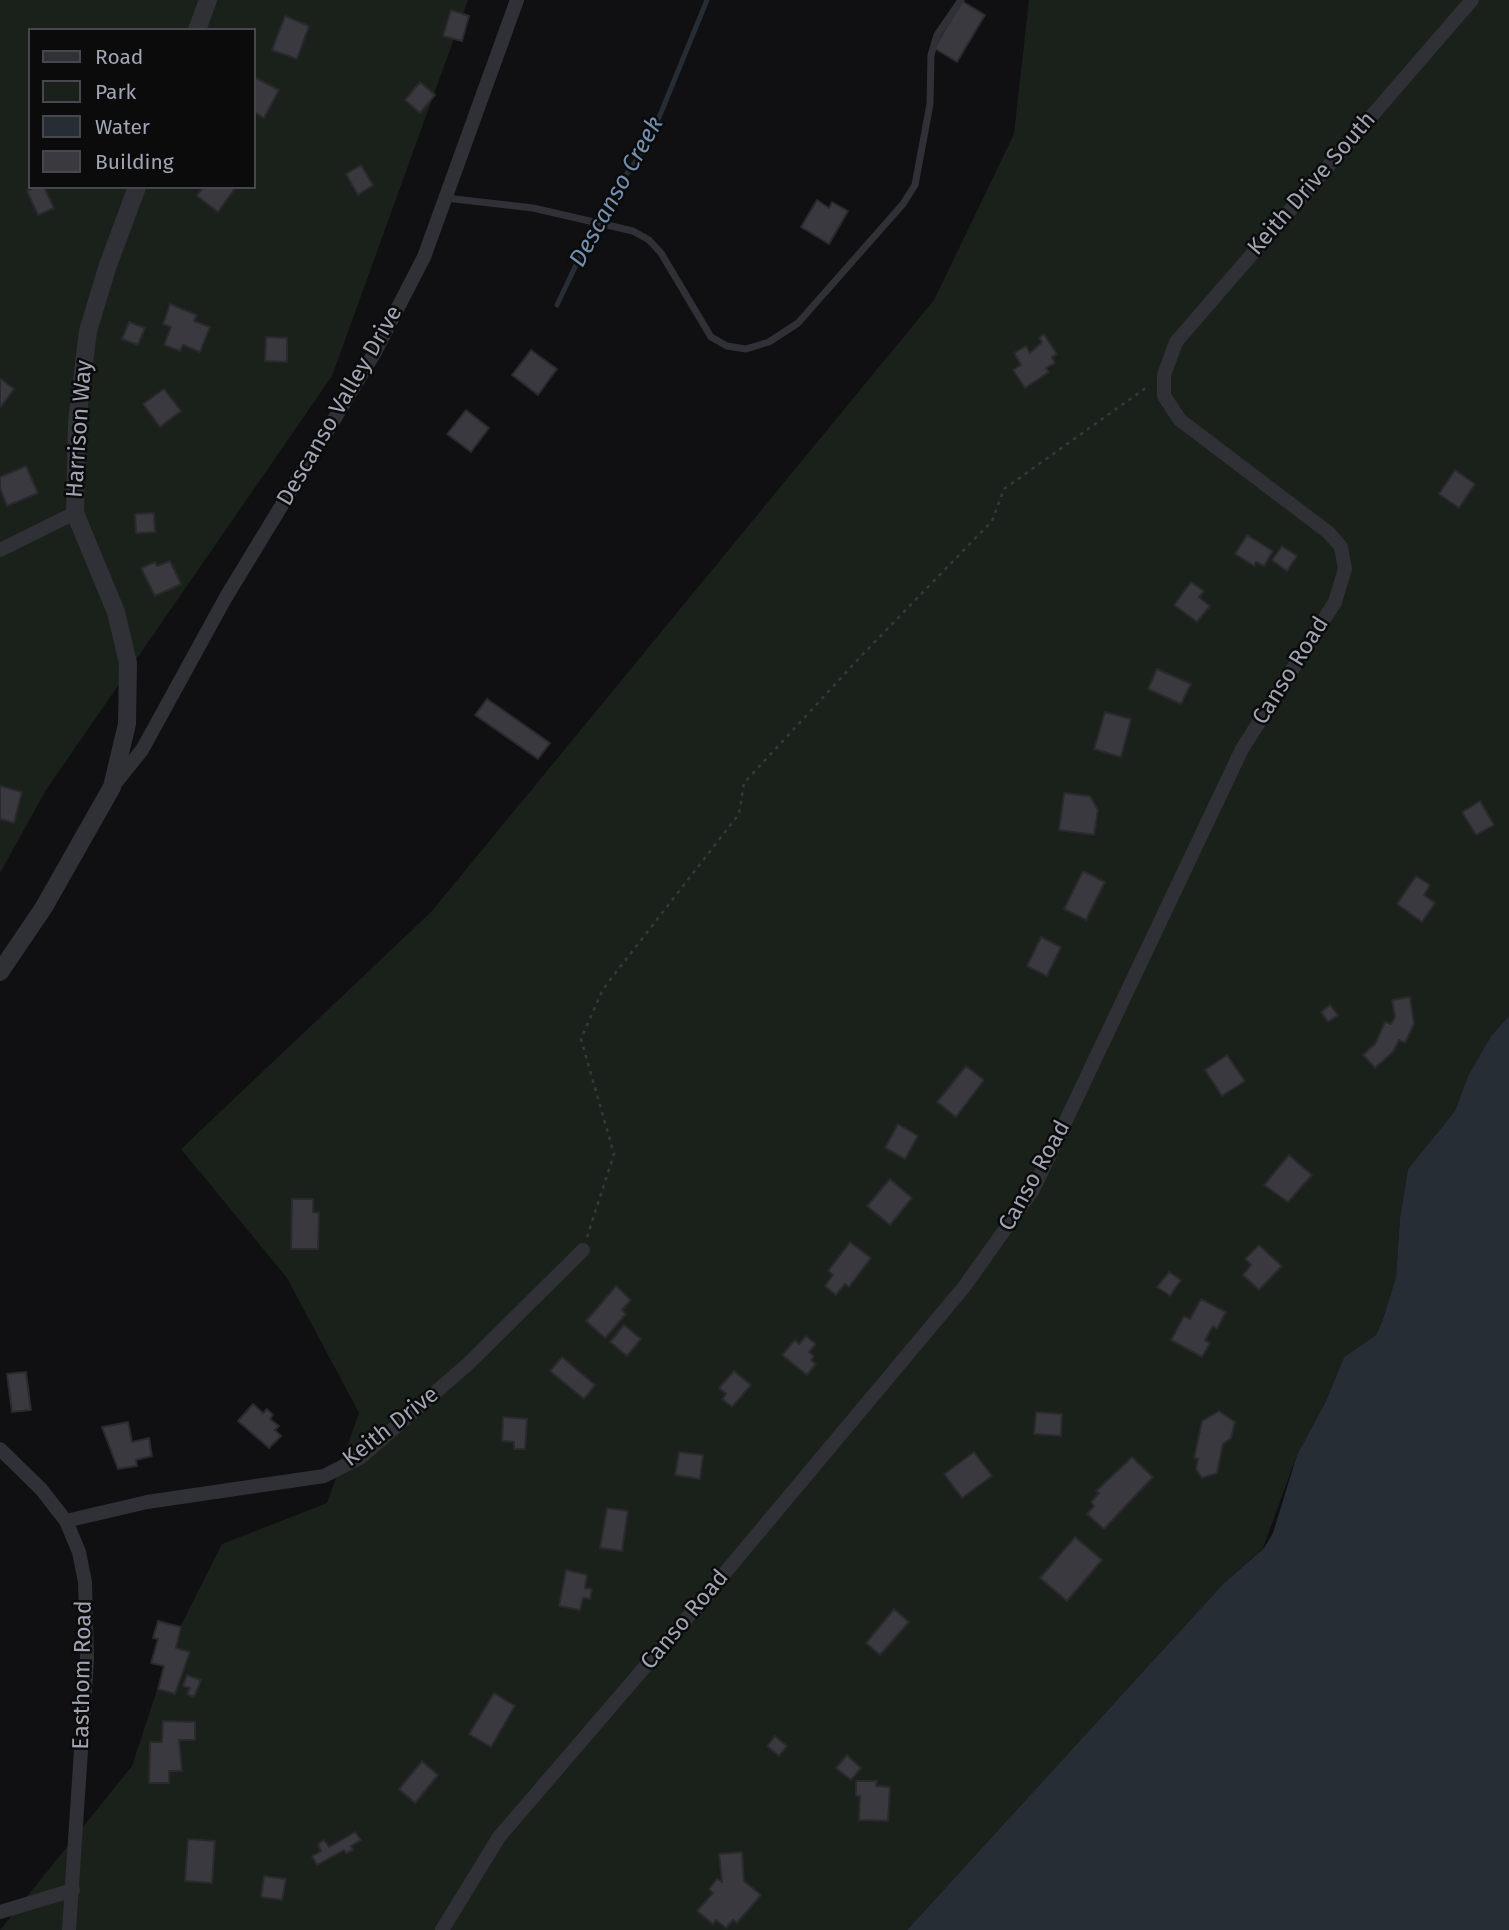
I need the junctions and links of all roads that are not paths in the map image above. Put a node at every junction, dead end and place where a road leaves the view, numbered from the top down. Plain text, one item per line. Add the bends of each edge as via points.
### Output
1 (208, 0) edge
2 (517, 0) edge
3 (961, 0) edge
4 (1472, 0) edge
5 (198, 28) edge
6 (136, 189) edge
7 (445, 198) junction
8 (1164, 375) joint
9 (75, 513) junction
10 (0, 550) edge
11 (112, 787) junction
12 (0, 972) edge
13 (583, 1250) road end
14 (0, 1449) edge
15 (66, 1521) junction
16 (73, 1890) junction
17 (0, 1912) edge
18 (69, 1930) edge
19 (442, 1930) edge

1 - 5 street
2 - 7 street, Descanso Valley Drive
3 - 7 lane via 937,34 931,55 930,104 915,185 798,323 769,342 746,349 711,337 661,253 633,231 533,208
4 - 8 street, Keith Drive South via 1176,342
6 - 9 street, Harrison Way via 88,331 77,422
7 - 11 street, Descanso Valley Drive via 424,257 374,352 226,597 142,750
8 - 19 street, Canso Road via 1164,396 1180,419 1341,547 1345,569 1335,602 1242,749 1043,1169 1004,1233 964,1287 499,1837
9 - 10 street
9 - 11 street, Harrison Way via 116,612 128,663 127,724
11 - 12 street, Harrison Way via 44,907
13 - 15 street, Keith Drive via 468,1364 352,1461 324,1476 147,1502
14 - 15 street, Easthom Road
15 - 16 street, Easthom Road via 85,1582 87,1660
16 - 17 street
16 - 18 street, Easthom Road

